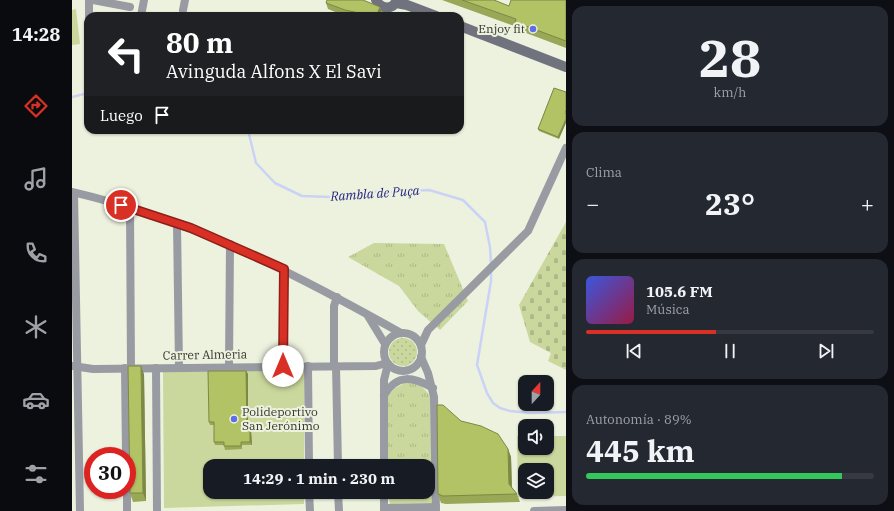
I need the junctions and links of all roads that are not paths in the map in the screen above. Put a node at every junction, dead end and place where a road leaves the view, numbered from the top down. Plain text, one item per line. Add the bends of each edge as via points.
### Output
1 (89, 0) edge
2 (93, 0) edge
3 (144, 0) edge
4 (184, 0) edge
5 (376, 1) edge
6 (396, 5) edge
7 (130, 7) dead end
8 (183, 10) dead end
9 (90, 12) edge
10 (142, 12) edge
11 (421, 12) edge
12 (464, 28) edge
13 (566, 67) edge
14 (566, 148) edge
15 (73, 193) edge
16 (130, 208) junction
17 (177, 223) junction
18 (230, 244) junction
19 (284, 269) junction
20 (337, 297) junction
21 (367, 314) junction
22 (428, 330) junction
23 (401, 333) junction
24 (413, 336) junction
25 (385, 344) junction
26 (421, 346) junction
27 (421, 358) junction
28 (388, 363) junction
29 (74, 366) edge
30 (229, 366) junction
31 (283, 366) junction
32 (308, 366) junction
33 (335, 366) junction
34 (376, 366) junction
35 (128, 368) junction
36 (156, 368) junction
37 (179, 368) junction
38 (384, 374) junction
39 (433, 388) junction
40 (384, 395) junction
41 (75, 426) edge
42 (126, 447) edge
43 (309, 459) edge
44 (338, 459) edge
45 (384, 459) edge
46 (76, 471) edge
47 (127, 499) edge
48 (310, 499) edge
49 (338, 499) edge
50 (384, 509) edge
51 (436, 509) edge
52 (566, 510) edge
53 (80, 511) edge
54 (127, 511) edge
55 (157, 511) edge
56 (310, 511) edge
57 (339, 511) edge
58 (534, 511) edge
59 (541, 511) edge

1 - 9 street
2 - 7 street
3 - 10 street
4 - 8 street
5 - 6 street via 380,6
6 - 11 street
12 - 13 street
14 - 22 street via 528,231
15 - 16 street
15 - 29 street
16 - 17 street
16 - 35 street
17 - 18 street
17 - 37 street
18 - 19 street
18 - 30 street
19 - 20 street
19 - 31 street
20 - 21 street
20 - 33 street via 334,306
21 - 23 street
21 - 25 street
22 - 24 street
22 - 26 street
23 - 24 street
23 - 25 street via 392,336
24 - 26 street
25 - 28 street via 384,357
26 - 27 street
27 - 28 street via 414,367 404,371
27 - 39 street
28 - 34 street, Carrer Almeria
28 - 38 street
29 - 35 street, Carrer Almeria via 93,369
29 - 41 street
30 - 31 street, Carrer Almeria
30 - 37 street, Carrer Almeria
31 - 32 street, Carrer Almeria
32 - 33 street, Carrer Almeria
32 - 43 street
33 - 34 street, Carrer Almeria
33 - 44 street
34 - 38 street
35 - 36 street, Carrer Almeria
35 - 42 street
36 - 37 street, Carrer Almeria
36 - 55 street
38 - 40 street
39 - 40 street via 412,378 404,379 393,384
39 - 51 street
40 - 45 street
41 - 46 street
46 - 53 street
47 - 54 street
48 - 56 street
49 - 57 street
50 - 51 street
52 - 59 street
58 - 59 street

